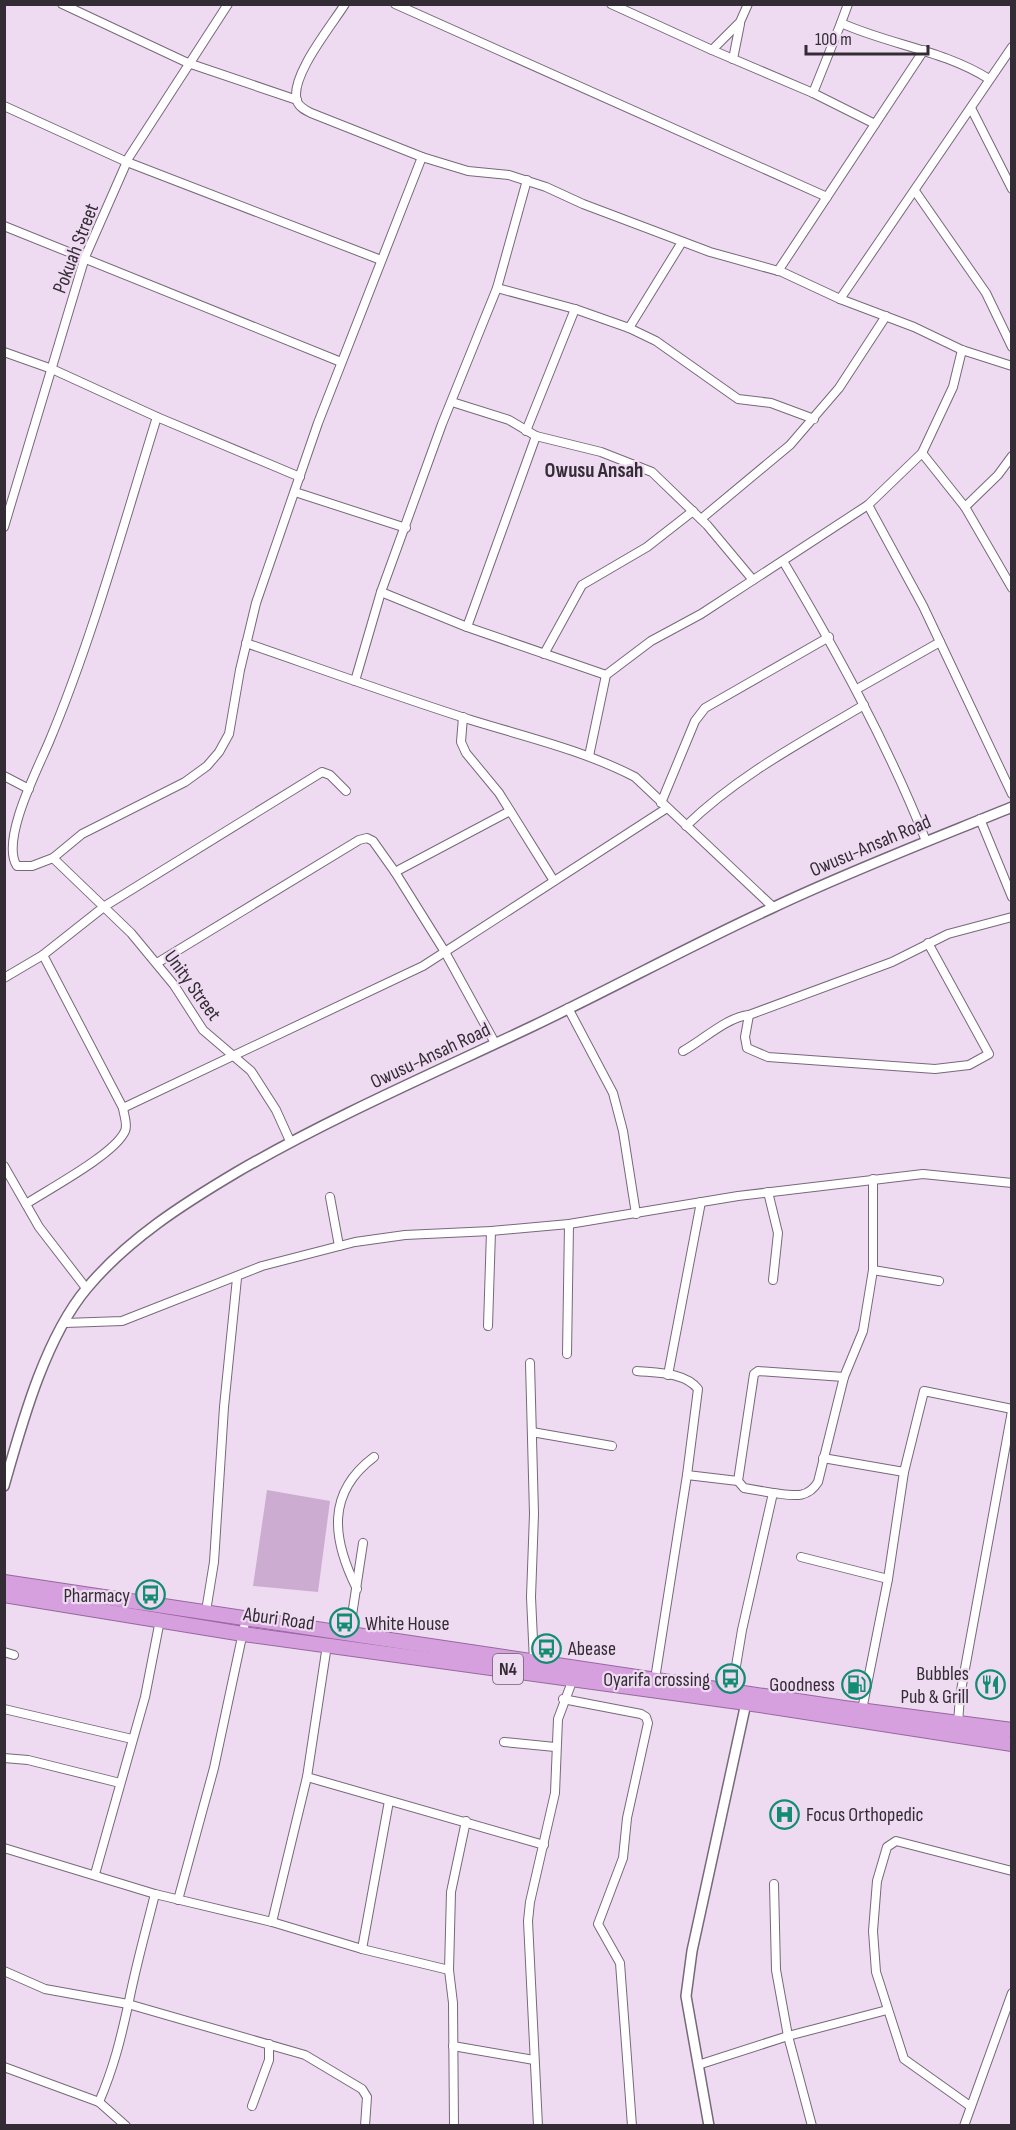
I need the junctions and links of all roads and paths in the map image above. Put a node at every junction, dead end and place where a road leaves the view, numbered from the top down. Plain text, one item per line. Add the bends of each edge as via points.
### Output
1 (62, 4) edge
2 (228, 4) edge
3 (345, 4) edge
4 (395, 4) edge
5 (611, 4) edge
6 (748, 4) edge
7 (848, 4) edge
8 (740, 22) junction
9 (841, 23) junction
10 (712, 50) junction
11 (924, 50) junction
12 (1010, 53) edge
13 (733, 59) junction
14 (188, 63) junction
15 (989, 79) junction
16 (813, 93) junction
17 (297, 100) junction
18 (4, 106) edge
19 (971, 108) junction
20 (875, 124) junction
21 (422, 157) junction
22 (127, 162) junction
23 (528, 180) junction
24 (1011, 189) edge
25 (915, 191) junction
26 (827, 197) junction
27 (4, 226) edge
28 (682, 242) junction
29 (85, 257) junction
30 (381, 260) junction
31 (778, 271) junction
32 (496, 288) junction
33 (840, 299) junction
34 (575, 309) junction
35 (886, 316) junction
36 (629, 328) junction
37 (1011, 347) edge
38 (962, 350) junction
39 (4, 352) edge
40 (341, 362) junction
41 (1011, 366) edge
42 (51, 369) junction
43 (452, 402) junction
44 (157, 417) junction
45 (814, 419) junction
46 (526, 431) junction
47 (536, 436) junction
48 (921, 453) junction
49 (1011, 458) edge
50 (300, 477) junction
51 (295, 492) junction
52 (868, 505) junction
53 (965, 507) junction
54 (693, 512) junction
55 (702, 519) junction
56 (4, 527) edge
57 (406, 528) junction
58 (783, 561) junction
59 (753, 580) junction
60 (1011, 588) edge
61 (381, 592) junction
62 (467, 627) junction
63 (829, 637) junction
64 (940, 642) junction
65 (246, 643) junction
66 (544, 654) junction
67 (606, 675) junction
68 (355, 681) junction
69 (856, 689) junction
70 (864, 705) junction
71 (463, 717) junction
72 (589, 756) junction
73 (4, 776) edge
74 (29, 789) junction
75 (346, 791) dead end
76 (1011, 794) edge
77 (664, 805) junction
78 (1011, 807) edge
79 (510, 810) junction
80 (980, 819) junction
81 (686, 826) junction
82 (926, 841) junction
83 (53, 858) junction
84 (395, 872) junction
85 (554, 881) junction
86 (1011, 897) edge
87 (105, 906) junction
88 (773, 907) junction
89 (1011, 916) edge
90 (928, 943) junction
91 (446, 952) junction
92 (43, 955) junction
93 (157, 963) junction
94 (4, 978) edge
95 (568, 1008) junction
96 (749, 1015) junction
97 (495, 1043) junction
98 (683, 1051) dead end
99 (235, 1056) junction
100 (123, 1108) junction
101 (290, 1141) junction
102 (4, 1166) edge
103 (873, 1179) junction
104 (1011, 1183) edge
105 (768, 1192) junction
106 (330, 1197) dead end
107 (701, 1202) junction
108 (26, 1204) junction
109 (636, 1214) junction
110 (569, 1224) junction
111 (491, 1231) junction
112 (339, 1246) junction
113 (873, 1270) junction
114 (237, 1278) junction
115 (773, 1280) dead end
116 (939, 1281) dead end
117 (86, 1288) junction
118 (65, 1323) junction
119 (488, 1326) dead end
120 (567, 1354) dead end
121 (530, 1363) dead end
122 (637, 1371) dead end
123 (668, 1375) junction
124 (844, 1377) junction
125 (1011, 1410) edge
126 (532, 1432) junction
127 (612, 1446) dead end
128 (374, 1457) dead end
129 (823, 1458) junction
130 (904, 1472) junction
131 (687, 1474) junction
132 (738, 1481) junction
133 (4, 1486) edge
134 (773, 1493) junction
135 (363, 1543) dead end
136 (801, 1557) dead end
137 (888, 1579) junction
138 (4, 1582) edge
139 (357, 1588) junction
140 (4, 1595) edge
141 (206, 1611) junction
142 (246, 1618) junction
143 (160, 1620) junction
144 (243, 1634) junction
145 (349, 1635) junction
146 (327, 1645) junction
147 (4, 1652) edge
148 (14, 1655) dead end
149 (534, 1662) junction
150 (573, 1679) junction
151 (655, 1679) junction
152 (732, 1690) junction
153 (563, 1699) junction
154 (746, 1703) junction
155 (4, 1710) edge
156 (862, 1710) junction
157 (958, 1723) junction
158 (941, 1727) junction
159 (1011, 1730) edge
160 (132, 1739) junction
161 (504, 1742) dead end
162 (1011, 1744) edge
163 (555, 1747) junction
164 (4, 1758) edge
165 (307, 1777) junction
166 (120, 1783) junction
167 (389, 1801) junction
168 (466, 1821) junction
169 (544, 1845) junction
170 (4, 1848) edge
171 (1011, 1871) edge
172 (95, 1874) junction
173 (774, 1884) dead end
174 (155, 1894) junction
175 (178, 1899) junction
176 (272, 1922) junction
177 (362, 1949) junction
178 (449, 1970) junction
179 (4, 1971) edge
180 (1011, 1993) edge
181 (128, 2004) junction
182 (887, 2010) junction
183 (788, 2036) junction
184 (269, 2044) junction
185 (453, 2046) junction
186 (534, 2060) junction
187 (698, 2065) junction
188 (4, 2067) edge
189 (99, 2102) junction
190 (252, 2106) dead end
191 (970, 2106) junction
192 (126, 2126) edge
193 (365, 2126) edge
194 (454, 2126) edge
195 (538, 2126) edge
196 (632, 2126) edge
197 (709, 2126) edge
198 (812, 2126) edge
199 (964, 2126) edge

1 - 14 street
2 - 14 street, Pokuah Street
3 - 17 street via 303,69 296,85
4 - 26 street
5 - 10 street
6 - 8 street
7 - 9 street
8 - 10 street
8 - 13 street
9 - 11 street
9 - 16 street
10 - 13 street
11 - 15 street via 965,64
11 - 20 street
12 - 15 street
13 - 16 street
14 - 17 street
14 - 22 street, Pokuah Street
15 - 19 street
16 - 20 street
17 - 21 street via 301,108 311,113
18 - 22 street
19 - 24 street
19 - 25 street
20 - 26 street
21 - 23 street via 468,171
21 - 30 street
22 - 29 street, Pokuah Street
22 - 30 street
23 - 28 street
23 - 32 street
25 - 33 street
25 - 37 street via 986,293
26 - 31 street
27 - 29 street
28 - 31 street
28 - 36 street
29 - 40 street
29 - 42 street, Pokuah Street
30 - 40 street
31 - 33 street
32 - 34 street
32 - 43 street
33 - 35 street
34 - 36 street
34 - 46 street
35 - 38 street
35 - 45 street via 854,368
36 - 45 street via 656,341 738,399 771,403
38 - 41 street
38 - 48 street via 953,387
39 - 42 street
40 - 50 street
42 - 44 street
42 - 56 street, Pokuah Street
43 - 46 street via 509,420
43 - 57 street
44 - 50 street
44 - 74 street via 74,683
45 - 55 street via 779,457
46 - 47 street
47 - 54 street via 601,452 646,469
47 - 62 street
48 - 52 street
48 - 53 street
49 - 53 street
50 - 51 street
51 - 57 street
51 - 65 street
52 - 58 street
52 - 64 street
53 - 60 street
54 - 55 street
54 - 66 street via 647,547 582,585
55 - 59 street
57 - 61 street
58 - 59 street
58 - 63 street
59 - 67 street via 651,641
61 - 62 street
61 - 68 street
62 - 66 street
63 - 69 street
63 - 77 street via 705,708 695,722
64 - 69 street
64 - 76 street
65 - 68 street
65 - 83 street via 229,734 207,766 170,790 82,834
66 - 67 street
67 - 72 street
68 - 71 street
69 - 70 street
70 - 81 street via 777,756 710,803
70 - 82 street via 901,777
71 - 72 street
71 - 79 street via 460,742
72 - 77 street via 635,777
73 - 74 street
74 - 83 street via 13,836 13,860 17,866 26,867
75 - 87 street via 322,772
77 - 81 street
77 - 85 street
78 - 80 street, Owusu-Ansah Road
79 - 84 street
79 - 85 street
80 - 82 street, Owusu-Ansah Road
80 - 86 street
81 - 88 street
82 - 88 street, Owusu-Ansah Road
83 - 87 street, Unity Street
84 - 91 street
84 - 93 street via 373,841 363,838
85 - 91 street
87 - 92 street
87 - 93 street, Unity Street
88 - 95 street, Owusu-Ansah Road
89 - 90 street
90 - 96 street via 892,962
90 - 96 street via 989,1054 969,1065 935,1069 768,1057 747,1048
91 - 97 street
91 - 99 street
92 - 94 street
92 - 100 street
93 - 99 street, Unity Street via 203,1030
95 - 97 street, Owusu-Ansah Road
95 - 109 street via 613,1093
96 - 98 street via 737,1016
97 - 101 street, Owusu-Ansah Road
99 - 100 street
99 - 101 street, Unity Street via 260,1084
100 - 108 street via 126,1125 120,1138 100,1156
101 - 117 street, Owusu-Ansah Road via 167,1216
102 - 108 street
103 - 104 street via 923,1174
103 - 105 street
103 - 113 street
105 - 107 street
105 - 115 street via 778,1233
106 - 112 street
107 - 109 street
107 - 123 street
108 - 117 street
109 - 110 street
110 - 111 street
110 - 120 street
111 - 112 street via 405,1235
111 - 119 street
112 - 114 street via 262,1266
113 - 116 street
113 - 124 street via 863,1331
114 - 118 street via 122,1321
114 - 141 street via 214,1562
117 - 118 street, Owusu-Ansah Road
118 - 133 street, Owusu-Ansah Road via 33,1393
121 - 126 street
122 - 123 street
123 - 131 street via 688,1380 698,1389
124 - 129 street
124 - 132 street via 758,1371 754,1374
125 - 130 street via 924,1391
125 - 157 street
126 - 127 street
126 - 149 street
128 - 139 street via 351,1478 336,1524
129 - 130 street
129 - 134 street via 818,1482 810,1492 803,1496
130 - 137 street
131 - 132 street
131 - 151 street
132 - 134 street via 744,1488
134 - 152 street
135 - 139 street
136 - 137 street
137 - 156 street
138 - 141 highway, Aburi Road / N4
139 - 145 street
140 - 143 highway, Aburi Road / N4
141 - 142 highway, Aburi Road / N4
142 - 144 street
142 - 145 highway, Aburi Road / N4
143 - 144 highway, Aburi Road / N4
143 - 160 street
144 - 146 highway, Aburi Road / N4
144 - 175 street via 214,1768
145 - 149 highway, Aburi Road / N4
146 - 150 highway, Aburi Road / N4
146 - 165 street
147 - 148 street
149 - 151 highway, Aburi Road / N4
150 - 153 street
150 - 154 highway, Aburi Road / N4
151 - 152 highway, Aburi Road / N4
152 - 156 highway, Aburi Road / N4
153 - 163 street
153 - 196 street via 641,1714 648,1724 627,1818 623,1858 598,1924 620,1963
154 - 158 highway, Aburi Road / N4
154 - 187 street via 692,1951 687,2011
155 - 160 street
156 - 158 highway, Aburi Road / N4
157 - 158 highway, Aburi Road / N4
157 - 159 highway, Aburi Road / N4
158 - 162 highway, Aburi Road / N4
160 - 166 street
161 - 163 street
163 - 169 street via 557,1778
164 - 166 street via 28,1760
165 - 167 street
165 - 176 street
166 - 172 street
167 - 168 street
167 - 177 street
168 - 169 street
168 - 178 street via 451,1892
169 - 186 street via 528,1921
170 - 172 street
171 - 182 street via 909,1842 891,1842 877,1881 873,1931 876,1972
172 - 174 street
173 - 183 street via 776,1970
174 - 175 street
174 - 181 street
175 - 176 street
176 - 177 street
177 - 178 street
178 - 185 street
179 - 181 street via 45,1989
180 - 191 street
181 - 184 street
181 - 189 street via 120,2049
182 - 183 street
182 - 191 street via 904,2059
183 - 187 street
183 - 198 street
184 - 190 street via 269,2060
184 - 193 street via 306,2055 362,2089 367,2097
185 - 186 street
185 - 194 street
186 - 195 street
187 - 197 street
188 - 189 street
189 - 192 street
191 - 199 street

